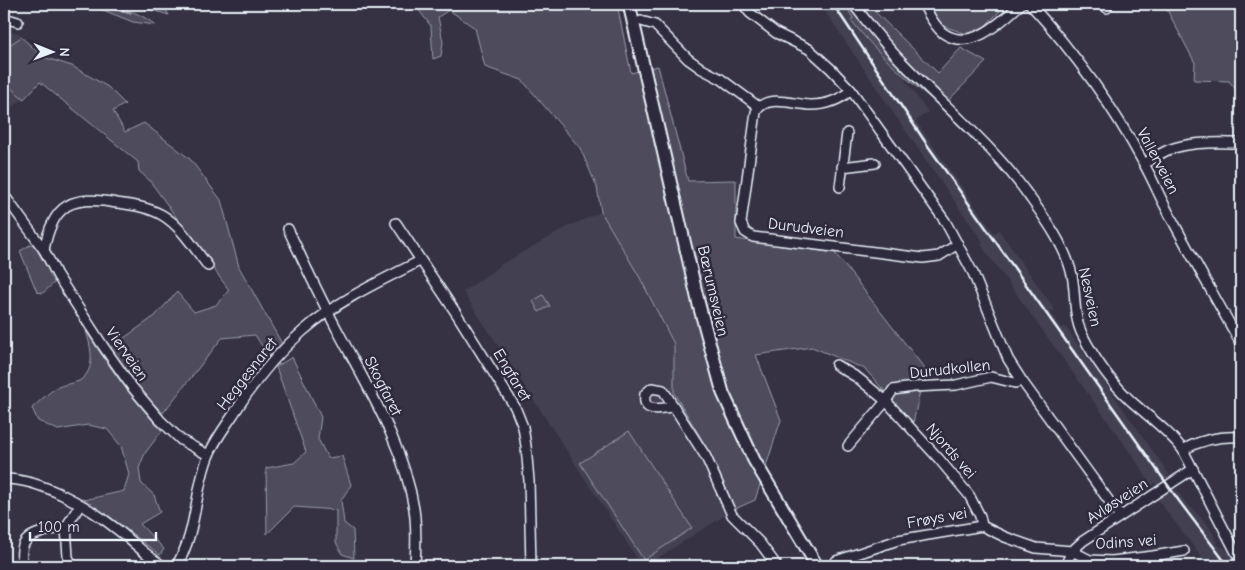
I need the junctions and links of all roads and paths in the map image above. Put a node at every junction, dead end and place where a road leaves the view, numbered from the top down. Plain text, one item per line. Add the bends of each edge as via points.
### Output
1 (629, 4) edge
2 (742, 4) edge
3 (854, 4) edge
4 (923, 4) edge
5 (1021, 4) edge
6 (1030, 4) edge
7 (4, 18) edge
8 (640, 21) dead end
9 (18, 22) dead end
10 (851, 90) junction
11 (759, 107) junction
12 (847, 133) dead end
13 (1241, 143) edge
14 (876, 163) dead end
15 (1144, 164) junction
16 (842, 166) junction
17 (840, 186) dead end
18 (4, 195) edge
19 (396, 223) dead end
20 (288, 229) dead end
21 (958, 244) junction
22 (44, 250) junction
23 (420, 261) junction
24 (208, 266) dead end
25 (328, 312) junction
26 (1241, 344) edge
27 (836, 365) dead end
28 (1022, 381) junction
29 (886, 401) junction
30 (674, 407) dead end
31 (1241, 437) edge
32 (848, 446) dead end
33 (1183, 450) junction
34 (208, 455) junction
35 (1193, 469) junction
36 (4, 479) edge
37 (80, 505) junction
38 (1120, 516) junction
39 (982, 526) junction
40 (66, 527) junction
41 (1072, 550) junction
42 (1184, 551) dead end
43 (836, 561) dead end
44 (1241, 562) edge
45 (24, 566) edge
46 (72, 566) edge
47 (164, 566) edge
48 (176, 566) edge
49 (415, 566) edge
50 (531, 566) edge
51 (777, 566) edge
52 (817, 566) edge
53 (1065, 566) edge

1 - 52 main road, Bærumsveien via 699,305 723,393 754,460
2 - 10 street via 776,33 809,49
3 - 33 street, Nesveien via 888,47 988,147 1024,188 1065,255 1072,274 1078,324 1092,352 1119,388
4 - 5 street via 942,32 952,37 971,38 985,33
6 - 15 street, Vallerveien via 1092,80
7 - 9 street
8 - 11 street via 655,26 688,59 721,78
10 - 11 street via 830,102 812,105 772,102
10 - 21 street
11 - 21 street, Durudveien via 741,223 745,232 754,237 923,258 939,256
12 - 16 street
13 - 15 street via 1181,147
14 - 16 street
15 - 26 street, Vallerveien
16 - 17 street
18 - 22 street, Vierveien
19 - 23 street, Engfaret
20 - 25 street, Skogfaret
21 - 28 street via 1008,359
22 - 24 street via 50,227 65,207 83,200 100,200 144,208 162,215 182,232
22 - 34 street, Vierveien via 57,275 132,387 181,440
23 - 25 street, Heggesnaret
23 - 50 street, Engfaret via 515,407 526,446
25 - 34 street, Heggesnaret via 304,330 269,365
25 - 49 street, Skogfaret via 401,458 414,509
27 - 29 street, Njords vei
28 - 29 street, Durudkollen via 1016,383 991,377 956,385 913,387 893,390
28 - 38 street
29 - 32 street
29 - 39 street, Njords vei via 970,495
30 - 51 street via 706,458 732,515
31 - 33 street via 1202,440
33 - 35 street, Nesveien
34 - 48 street, Heggesnaret via 187,545
35 - 38 street, Avløsveien
35 - 44 street, Nesveien
36 - 37 street via 29,482
37 - 40 street
37 - 47 street
38 - 41 street, Avløsveien
39 - 41 street, Frøys vei via 1036,548
39 - 43 street, Frøys vei via 898,540
40 - 45 street via 29,537 21,552
40 - 46 street via 68,557
41 - 42 street, Odins vei via 1090,560
41 - 53 street

